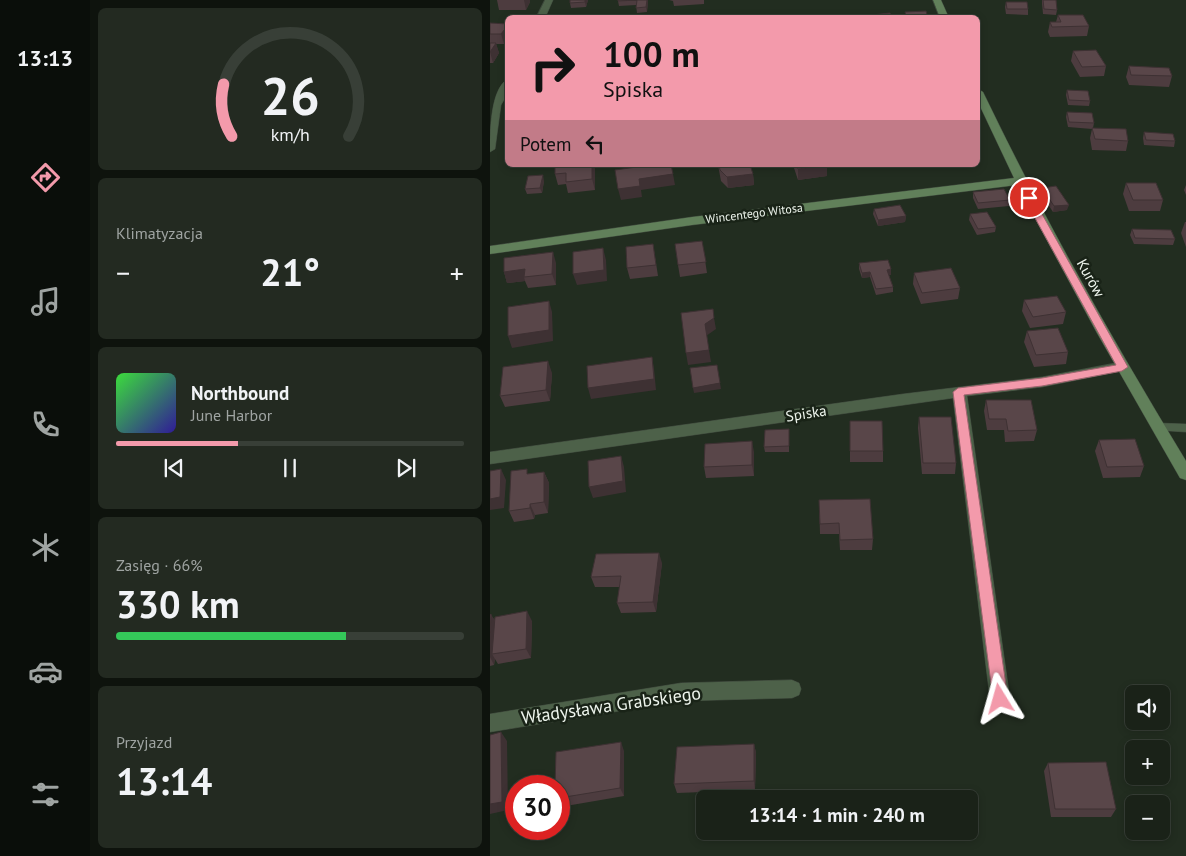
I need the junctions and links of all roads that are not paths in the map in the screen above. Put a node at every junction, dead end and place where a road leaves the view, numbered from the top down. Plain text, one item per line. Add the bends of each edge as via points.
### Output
1 (549, 0) edge
2 (937, 0) edge
3 (542, 15) edge
4 (944, 15) edge
5 (505, 88) edge
6 (980, 96) edge
7 (494, 138) edge
8 (490, 149) edge
9 (1019, 181) junction
10 (490, 250) edge
11 (1122, 367) junction
12 (958, 392) junction
13 (1158, 427) junction
14 (1186, 428) edge
15 (490, 458) edge
16 (1186, 474) edge
17 (792, 689) dead end
18 (1000, 699) dead end
19 (490, 723) edge

1 - 3 street
2 - 4 street
5 - 7 street via 496,105
6 - 9 street, Kurów
7 - 8 street
9 - 10 street, Wincentego Witosa
9 - 11 street, Kurów
11 - 12 street, Spiska via 1042,382
11 - 13 street, Kurów
12 - 15 street, Spiska
12 - 18 street
13 - 14 lane
13 - 16 street, Kurów
17 - 19 street, Władysława Grabskiego via 681,692

